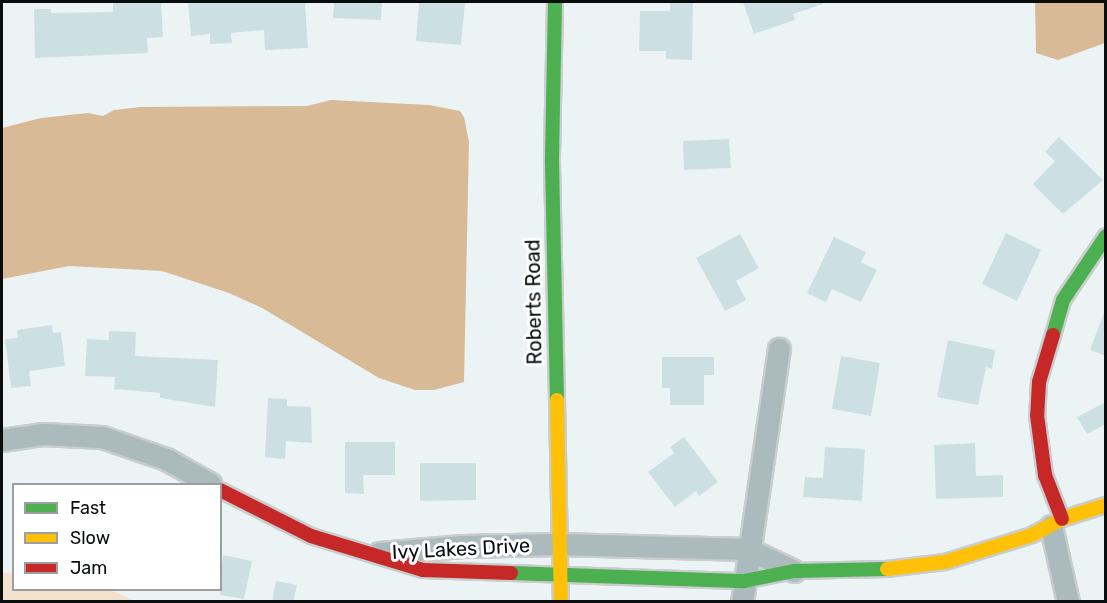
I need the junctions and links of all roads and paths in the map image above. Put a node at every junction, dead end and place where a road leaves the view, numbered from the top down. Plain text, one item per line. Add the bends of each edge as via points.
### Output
1 (555, 2) edge
2 (1106, 236) edge
3 (779, 350) dead end
4 (2, 440) edge
5 (209, 483) edge
6 (222, 491) edge
7 (1106, 505) edge
8 (1057, 522) junction
9 (558, 544) junction
10 (748, 549) junction
11 (364, 555) junction
12 (794, 571) junction
13 (559, 573) junction
14 (743, 591) edge
15 (561, 602) edge
16 (1068, 602) edge

1 - 9 street, Roberts Road via 552,162
2 - 8 street via 1063,300 1039,382 1037,415 1045,475
3 - 10 street
4 - 5 street via 42,434 102,437 166,459
6 - 11 street, Ivy Lakes Drive via 291,528
7 - 8 street, Ivy Lakes Drive
8 - 12 street, Ivy Lakes Drive via 935,564 864,572
8 - 16 street
9 - 10 street, Ivy Lakes Drive
9 - 11 street, Ivy Lakes Drive via 451,546
9 - 13 street, Roberts Road
10 - 12 street
10 - 14 street
11 - 13 street, Ivy Lakes Drive via 423,570
12 - 14 street, Ivy Lakes Drive
13 - 14 street, Ivy Lakes Drive
13 - 15 street, Roberts Road

